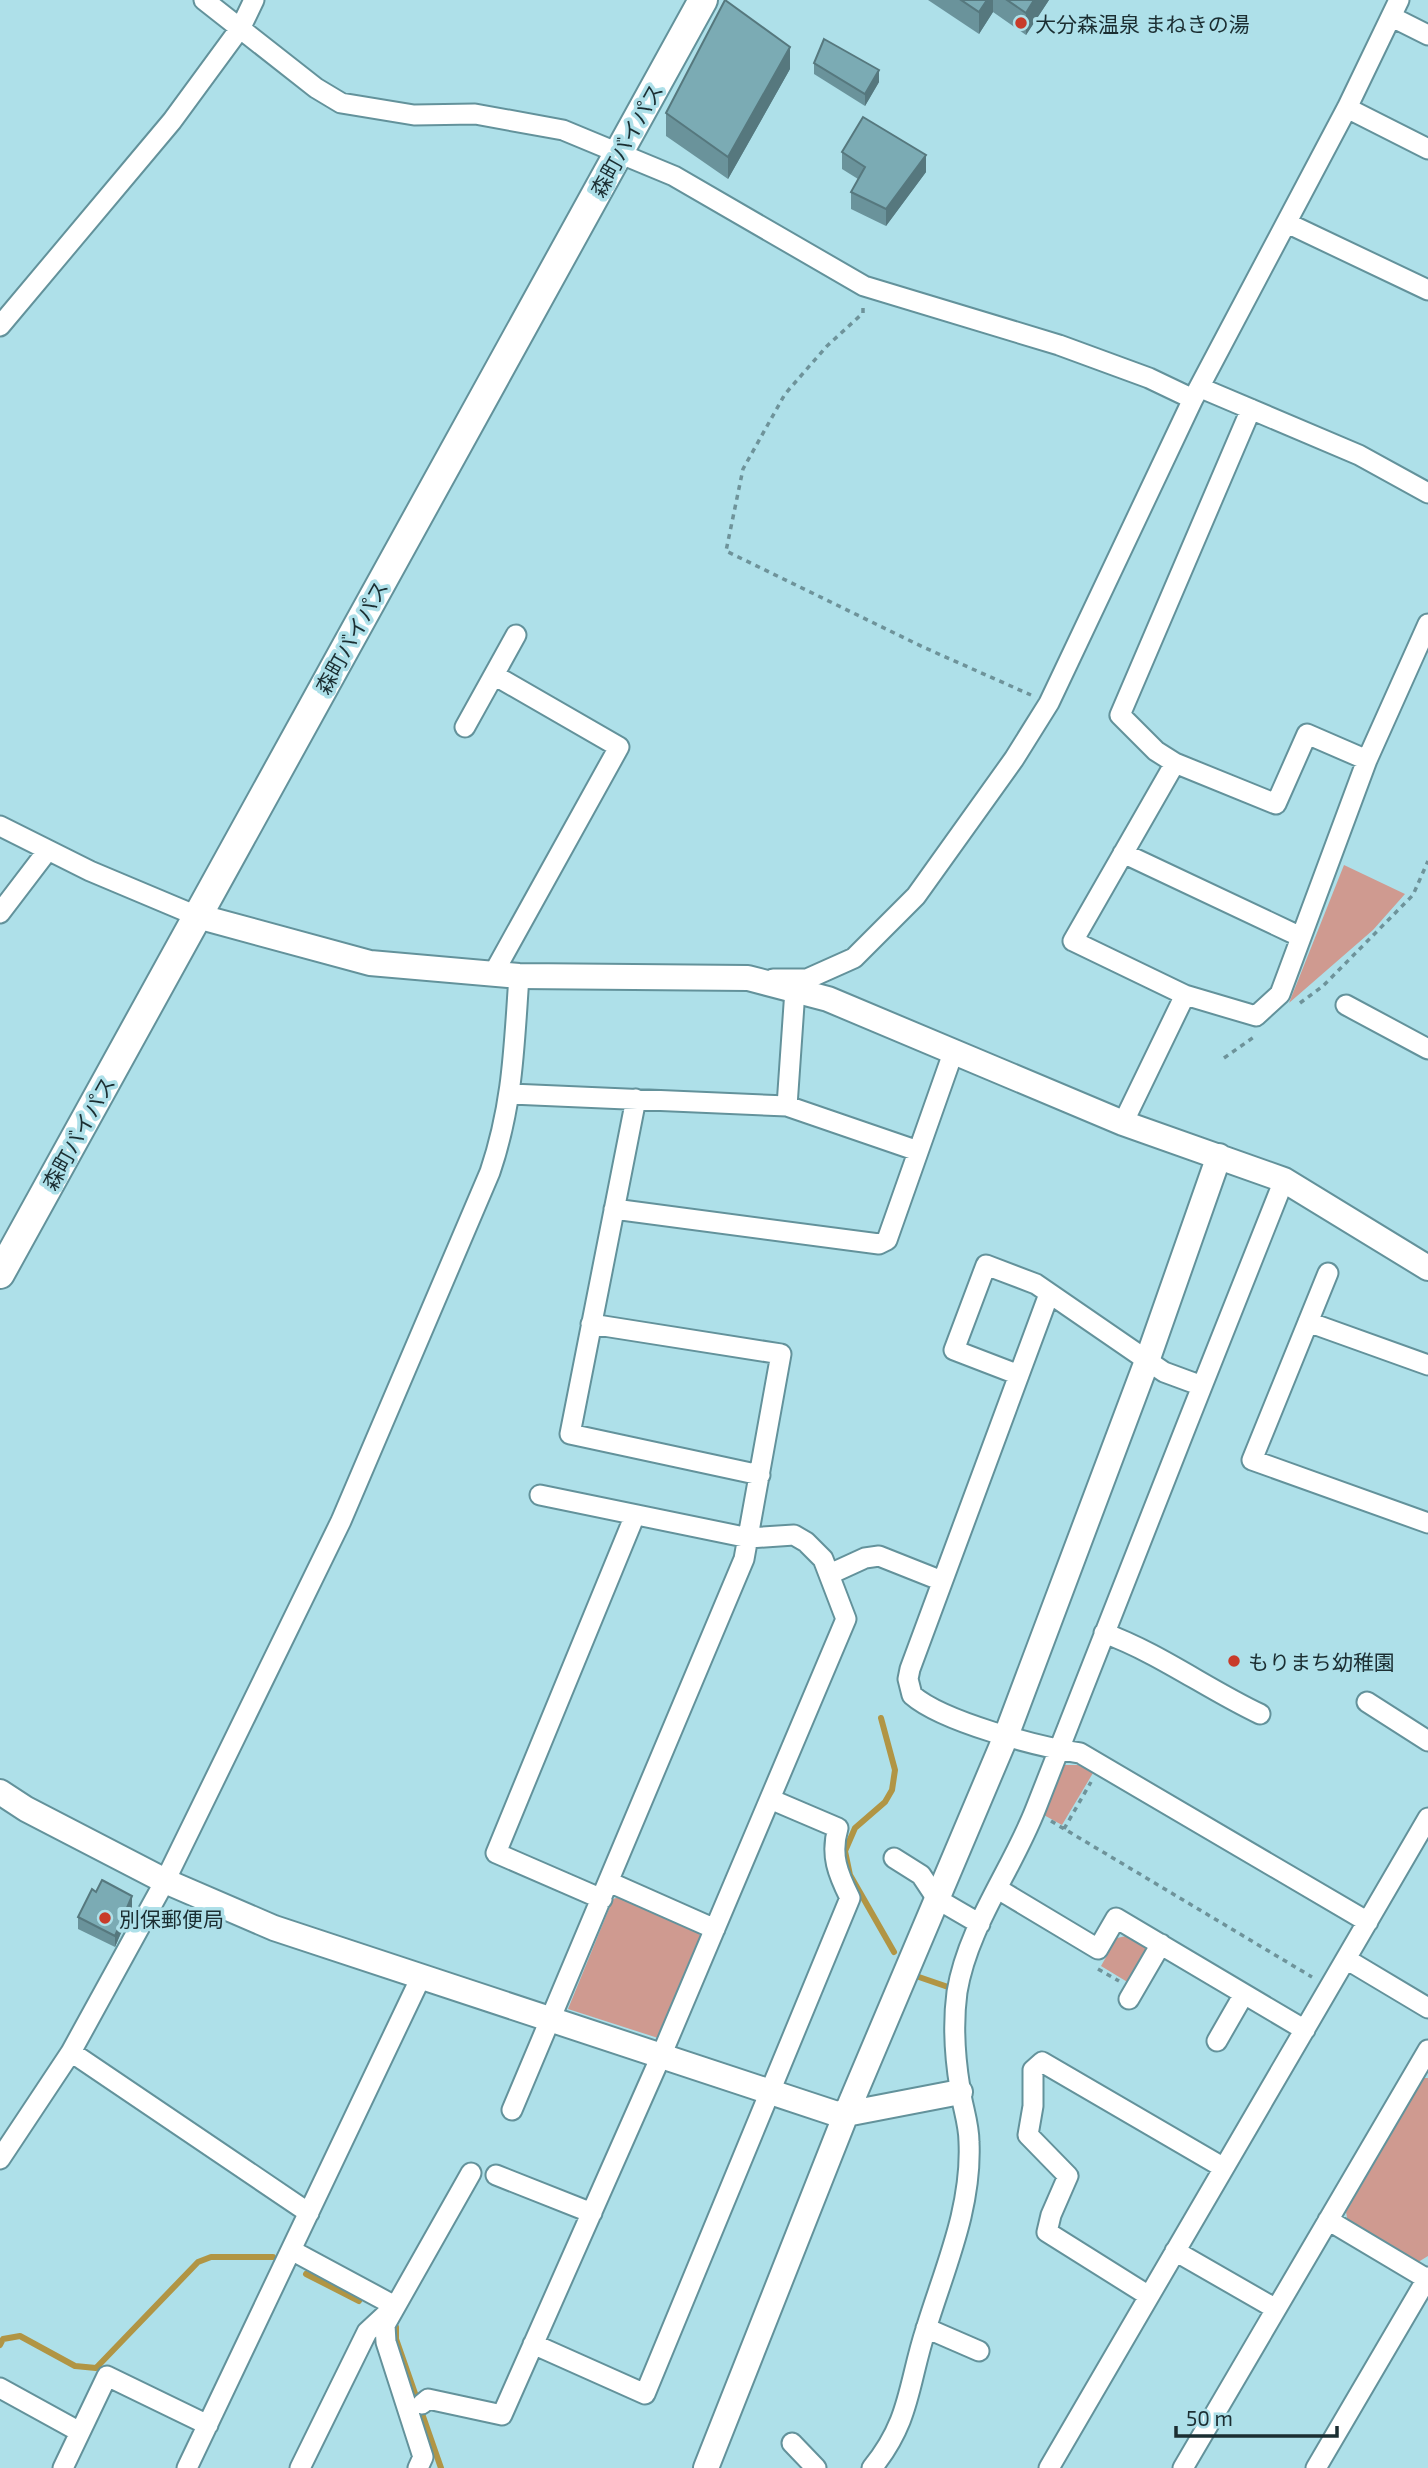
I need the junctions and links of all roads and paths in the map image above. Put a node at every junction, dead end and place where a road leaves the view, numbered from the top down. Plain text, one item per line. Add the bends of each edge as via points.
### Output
1 (204, 0) edge
2 (254, 0) edge
3 (703, 0) edge
4 (1395, 9) edge
5 (241, 27) junction
6 (1428, 35) edge
7 (1348, 108) junction
8 (1428, 149) edge
9 (618, 154) junction
10 (1287, 223) junction
11 (864, 286) junction
12 (1428, 290) edge
13 (0, 326) edge
14 (1197, 394) junction
15 (1251, 409) junction
16 (1428, 493) edge
17 (1428, 624) edge
18 (516, 635) dead end
19 (494, 675) junction
20 (1049, 703) junction
21 (465, 727) dead end
22 (1367, 760) junction
23 (1175, 763) junction
24 (0, 826) edge
25 (48, 850) junction
26 (1123, 853) junction
27 (1428, 861) edge
28 (0, 913) edge
29 (197, 916) junction
30 (1301, 937) junction
31 (493, 974) junction
32 (519, 976) junction
33 (748, 978) junction
34 (795, 990) junction
35 (1185, 995) junction
36 (1346, 1005) dead end
37 (1290, 1010) dead end
38 (1257, 1034) dead end
39 (1428, 1049) edge
40 (953, 1053) junction
41 (1224, 1058) dead end
42 (511, 1094) junction
43 (636, 1099) junction
44 (787, 1106) junction
45 (1123, 1123) junction
46 (918, 1151) junction
47 (1219, 1156) junction
48 (1284, 1180) junction
49 (614, 1209) junction
50 (7, 1240) edge
51 (1428, 1268) edge
52 (1328, 1273) dead end
53 (0, 1274) edge
54 (1049, 1294) junction
55 (1308, 1322) junction
56 (591, 1324) junction
57 (1147, 1361) junction
58 (1428, 1365) edge
59 (1019, 1374) junction
60 (1202, 1386) junction
61 (760, 1475) junction
62 (540, 1495) dead end
63 (635, 1515) junction
64 (1428, 1523) edge
65 (749, 1538) junction
66 (830, 1574) junction
67 (942, 1581) junction
68 (1104, 1633) junction
69 (1367, 1702) dead end
70 (1260, 1714) dead end
71 (1006, 1736) junction
72 (1428, 1741) edge
73 (1058, 1750) junction
74 (1101, 1766) junction
75 (0, 1791) edge
76 (770, 1799) junction
77 (1034, 1812) junction
78 (1428, 1818) edge
79 (1064, 1829) junction
80 (894, 1858) dead end
81 (165, 1881) junction
82 (998, 1889) junction
83 (605, 1891) junction
84 (937, 1899) junction
85 (1368, 1922) junction
86 (980, 1924) junction
87 (715, 1929) junction
88 (1161, 1944) junction
89 (1098, 1949) junction
90 (1346, 1959) junction
91 (421, 1977) junction
92 (1318, 1981) dead end
93 (1244, 1994) junction
94 (1131, 1995) joint
95 (1428, 2008) edge
96 (551, 2019) junction
97 (1304, 2030) junction
98 (1217, 2041) dead end
99 (71, 2052) junction
100 (661, 2056) junction
101 (1426, 2059) edge
102 (768, 2091) junction
103 (960, 2092) junction
104 (512, 2110) dead end
105 (846, 2114) junction
106 (0, 2159) edge
107 (1224, 2168) junction
108 (471, 2173) dead end
109 (496, 2175) dead end
110 (309, 2213) junction
111 (592, 2213) junction
112 (1328, 2220) junction
113 (293, 2251) junction
114 (1175, 2251) junction
115 (1427, 2278) edge
116 (1149, 2296) junction
117 (395, 2306) junction
118 (1276, 2309) junction
119 (926, 2328) junction
120 (533, 2344) junction
121 (979, 2351) dead end
122 (0, 2388) edge
123 (422, 2404) dead end
124 (208, 2425) junction
125 (80, 2432) junction
126 (792, 2443) dead end
127 (63, 2468) edge
128 (187, 2468) edge
129 (300, 2468) edge
130 (418, 2468) edge
131 (706, 2468) edge
132 (816, 2468) edge
133 (872, 2468) edge
134 (1049, 2468) edge
135 (1183, 2468) edge
136 (1317, 2468) edge

1 - 5 street
2 - 5 street
3 - 9 main road, 森町バイパス
4 - 6 street
4 - 7 street
5 - 9 street via 341,103 414,115 474,114 563,130
5 - 13 street via 172,121
7 - 8 street
7 - 10 street
9 - 11 street via 674,176
9 - 29 main road, 森町バイパス
10 - 12 street
10 - 14 street
11 - 14 street via 1059,345
11 - 20 path via 863,313 785,394 743,469 726,551
14 - 15 street
14 - 20 street
15 - 16 street via 1359,455
15 - 23 street via 1120,715
17 - 22 street
18 - 19 street
19 - 21 street
19 - 31 street via 619,747
20 - 33 street via 916,895 854,958 807,979
22 - 23 street via 1307,734 1276,804
22 - 30 street
23 - 26 street
24 - 25 street
25 - 28 street
25 - 29 street
26 - 30 street
26 - 35 street via 1073,941
27 - 37 path via 1413,895 1323,986
29 - 31 street via 370,964
29 - 50 main road, 森町バイパス
30 - 35 street via 1280,994 1256,1016
31 - 32 street
32 - 33 street
32 - 42 street
33 - 34 street
34 - 40 street via 828,999
34 - 44 street
35 - 45 street
36 - 39 street
38 - 41 path
40 - 45 street
40 - 46 street
42 - 43 street
42 - 81 street via 490,1171 341,1521
43 - 44 street
43 - 49 street
44 - 46 street
45 - 47 street
46 - 49 street via 887,1240 879,1244
47 - 48 street
47 - 57 street
48 - 51 street
48 - 60 street
49 - 56 street
50 - 53 main road, 森町バイパス
52 - 55 street
54 - 57 street
54 - 59 street
54 - 59 street via 1036,1284 986,1265 954,1350
55 - 58 street
55 - 64 street via 1252,1460
56 - 61 street via 570,1434
56 - 61 street via 781,1354
57 - 60 street
57 - 71 street
59 - 67 street
60 - 68 street
61 - 65 street
62 - 63 street
63 - 65 street
63 - 83 street via 496,1853
65 - 66 street via 794,1535 823,1559
65 - 83 street
66 - 67 street via 880,1556
66 - 76 street via 846,1619
67 - 71 street via 910,1669 909,1689 930,1707
68 - 70 street via 1134,1644
68 - 73 street
69 - 72 street
71 - 73 street
71 - 84 street
73 - 74 street via 1080,1754
73 - 77 street
74 - 79 path
74 - 85 street
75 - 81 street
76 - 87 street
76 - 102 street via 838,1828 834,1858 850,1898
77 - 79 path
77 - 82 street
78 - 85 street
79 - 92 path
80 - 84 street via 921,1875
81 - 91 street via 274,1928
81 - 99 street
82 - 86 street
82 - 89 street
83 - 87 street
83 - 96 street
84 - 86 street
84 - 105 street
85 - 90 street
86 - 103 street via 958,1988
87 - 100 street
88 - 89 street via 1116,1918
88 - 93 street
88 - 94 street
89 - 94 path via 1102,1956 1096,1968
90 - 95 street
90 - 97 street
91 - 96 street
91 - 110 street
93 - 97 street
93 - 98 street
96 - 100 street
96 - 104 street
97 - 107 street
99 - 106 street
99 - 110 street
100 - 102 street
100 - 111 street
101 - 112 street
102 - 105 street
102 - 120 street via 645,2394
103 - 105 street
103 - 119 street via 967,2109 969,2143 965,2203
105 - 131 street
107 - 114 street
107 - 116 street via 1042,2062 1033,2070 1028,2135 1068,2176 1047,2232
108 - 117 street
109 - 111 street
110 - 113 street
111 - 120 street
112 - 115 street
112 - 118 street
113 - 117 street
113 - 124 street
114 - 116 street
114 - 118 street
115 - 136 street
116 - 134 street
117 - 129 street via 367,2332
117 - 130 street via 385,2335 423,2457
118 - 135 street
119 - 121 street
119 - 133 street via 903,2420
120 - 123 street via 502,2415 428,2399
122 - 125 street
124 - 125 street via 107,2376
124 - 128 street
125 - 127 street
126 - 132 street

